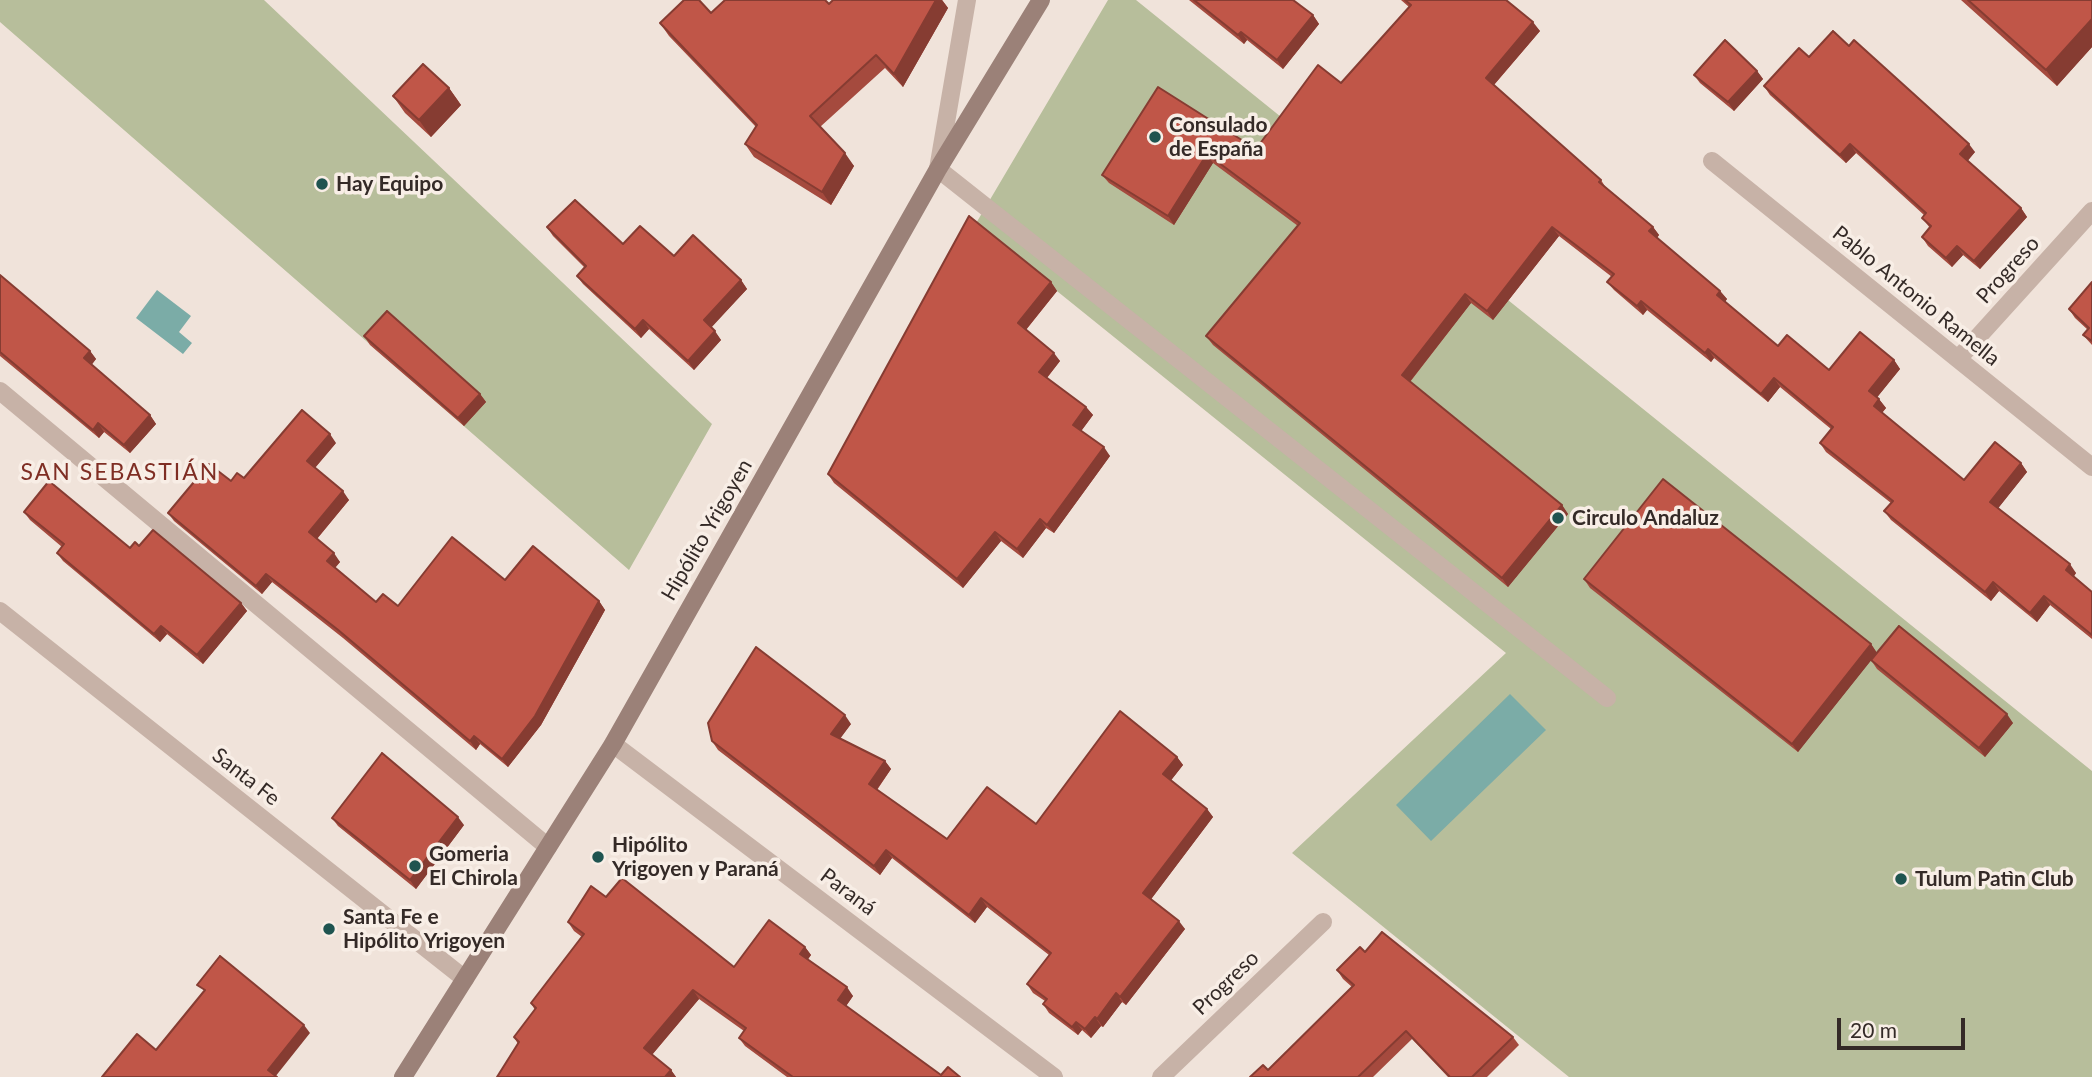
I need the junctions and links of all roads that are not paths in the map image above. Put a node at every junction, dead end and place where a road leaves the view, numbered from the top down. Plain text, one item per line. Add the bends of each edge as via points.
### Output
1 (967, 0) edge
2 (1041, 0) edge
3 (1712, 161) dead end
4 (938, 169) junction
5 (2092, 211) edge
6 (1958, 359) junction
7 (0, 391) edge
8 (2092, 467) edge
9 (0, 611) edge
10 (1607, 698) dead end
11 (612, 744) junction
12 (548, 847) junction
13 (1323, 922) dead end
14 (465, 979) junction
15 (403, 1077) edge
16 (1054, 1077) edge
17 (1161, 1077) edge

1 - 4 street
2 - 4 main road, Hipólito Yrigoyen
3 - 6 street, Pablo Antonio Ramella
4 - 10 street
4 - 11 main road, Hipólito Yrigoyen
5 - 6 street, Progreso
6 - 8 street, Pablo Antonio Ramella
7 - 12 street
9 - 14 street, Santa Fe
11 - 12 main road, Hipólito Yrigoyen
11 - 16 street, Paraná
12 - 14 main road, Hipólito Yrigoyen
13 - 17 street, Progreso
14 - 15 main road, Hipólito Yrigoyen

